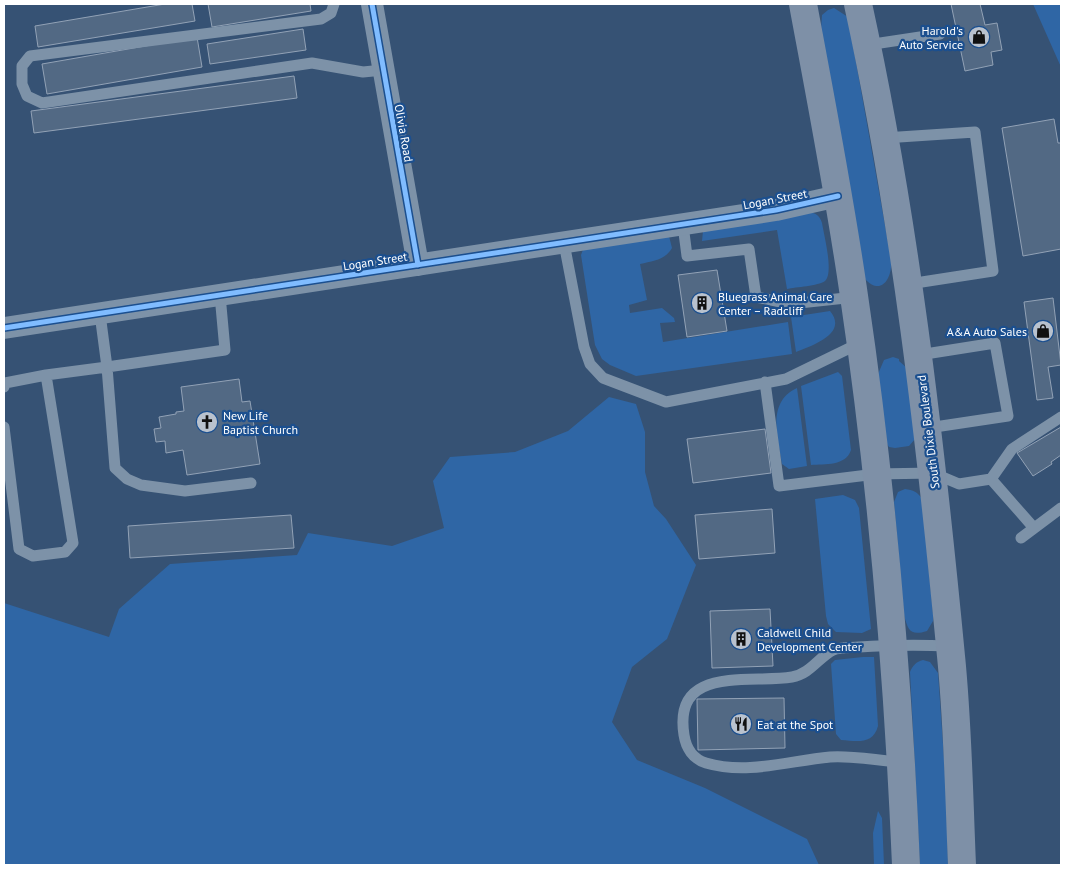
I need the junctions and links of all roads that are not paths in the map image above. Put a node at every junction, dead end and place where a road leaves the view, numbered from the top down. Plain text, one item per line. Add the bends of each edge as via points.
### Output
1 (334, 4) edge
2 (372, 4) edge
3 (803, 4) edge
4 (858, 4) edge
5 (940, 34) dead end
6 (867, 46) junction
7 (383, 70) junction
8 (884, 138) junction
9 (838, 196) junction
10 (683, 225) junction
11 (564, 243) junction
12 (418, 265) junction
13 (909, 284) junction
14 (220, 295) junction
15 (855, 297) junction
16 (100, 314) junction
17 (4, 328) edge
18 (860, 342) junction
19 (919, 355) junction
20 (107, 367) junction
21 (46, 375) junction
22 (765, 382) junction
23 (4, 387) edge
24 (1061, 417) edge
25 (4, 427) edge
26 (928, 428) junction
27 (933, 473) junction
28 (876, 474) junction
29 (990, 480) junction
30 (251, 483) dead end
31 (1061, 508) edge
32 (1034, 528) junction
33 (1021, 538) dead end
34 (894, 645) junction
35 (950, 646) junction
36 (901, 762) junction
37 (906, 865) edge
38 (962, 865) edge

1 - 7 lane via 331,12 321,19 30,56 22,66 22,84 27,96 42,103 312,63 362,72
2 - 7 street, Olivia Road
3 - 9 highway
4 - 6 highway, South Dixie Boulevard
5 - 6 lane
6 - 8 highway, South Dixie Boulevard
7 - 12 street, Olivia Road
8 - 13 highway, South Dixie Boulevard
8 - 13 lane via 975,132 993,271
9 - 10 street, Logan Street
9 - 15 highway
10 - 11 street, Logan Street
10 - 15 lane via 687,256 749,249 756,297 790,304
11 - 12 street, Logan Street
11 - 22 lane via 584,346 590,364 603,378 666,402
12 - 14 street, Logan Street
13 - 19 highway, South Dixie Boulevard
14 - 16 street, Logan Street
14 - 20 lane via 225,350
15 - 18 highway
16 - 17 street, Logan Street
16 - 20 lane
18 - 22 lane via 786,379
18 - 28 highway
19 - 26 highway, South Dixie Boulevard
19 - 26 lane via 995,343 1008,416
20 - 21 lane
20 - 30 lane via 115,468 127,479 141,485 185,492
21 - 23 lane via 5,383
21 - 25 lane via 73,543 65,552 33,556 19,549
22 - 28 lane via 779,486
24 - 29 lane via 1012,449
26 - 27 highway, South Dixie Boulevard
27 - 28 lane
27 - 29 lane via 959,484
27 - 35 highway, South Dixie Boulevard
28 - 34 highway
29 - 32 lane
31 - 32 lane
32 - 33 lane
34 - 35 lane
34 - 36 highway
34 - 36 lane via 841,648 794,677 712,683 695,691 685,705 682,722 690,754 703,762 725,767 750,768 832,757
35 - 38 highway, South Dixie Boulevard
36 - 37 highway

